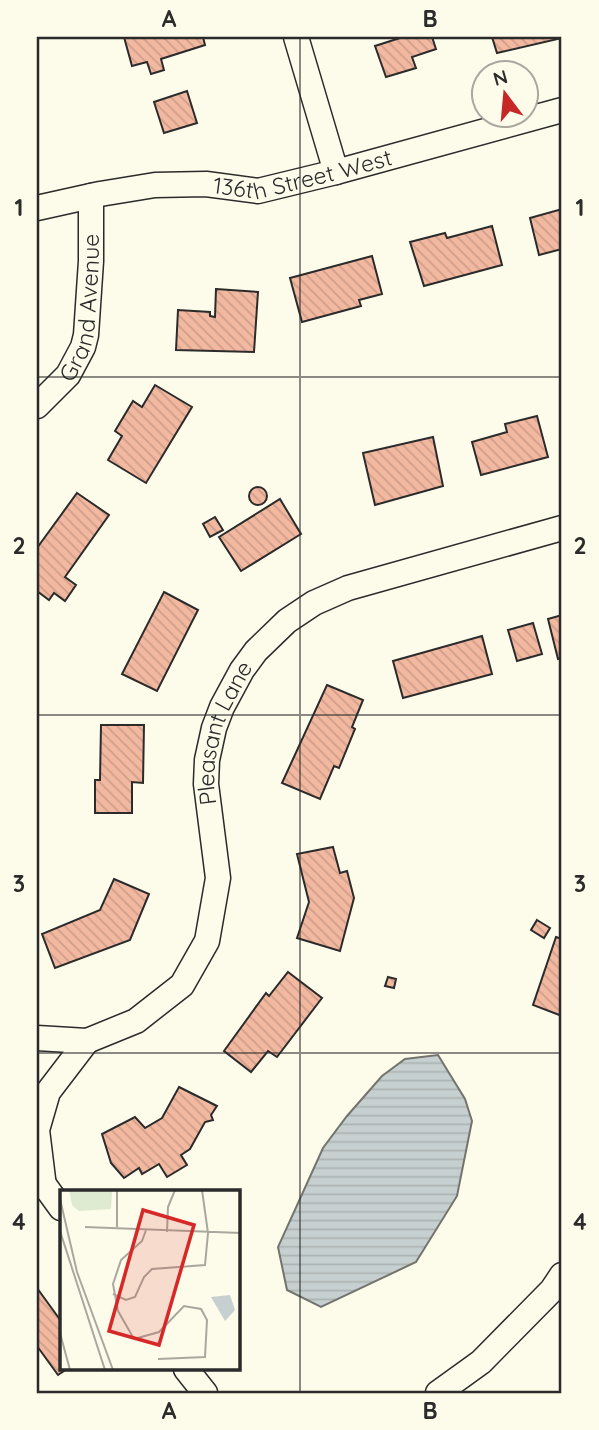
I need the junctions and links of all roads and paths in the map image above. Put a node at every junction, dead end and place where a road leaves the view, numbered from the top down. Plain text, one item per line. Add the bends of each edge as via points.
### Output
1 (296, 37) edge
2 (562, 110) edge
3 (336, 172) junction
4 (91, 196) junction
5 (37, 208) edge
6 (37, 406) edge
7 (562, 528) edge
8 (37, 1038) edge
9 (87, 1041) junction
10 (41, 1181) edge
11 (60, 1208) edge
12 (562, 1275) edge
13 (187, 1370) edge
14 (205, 1393) edge
15 (438, 1393) edge

1 - 3 street
2 - 3 street, 136th Street West
3 - 4 street, 136th Street West via 258,191 174,184
4 - 5 street, 136th Street West
4 - 6 street, Grand Avenue via 83,347 68,375
7 - 9 street, Pleasant Lane via 348,588 287,621 256,651 222,707 207,760 218,878 207,941 182,985 136,1021
8 - 9 street, Pleasant Lane
9 - 10 street via 48,1092 37,1130
10 - 11 street
12 - 15 street via 481,1362
13 - 14 street

